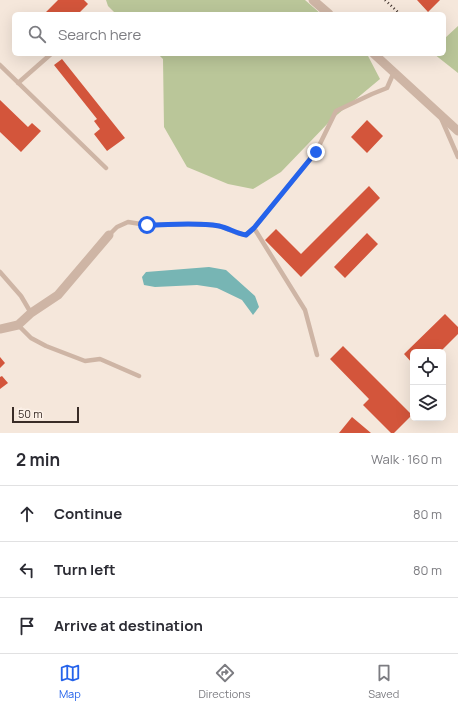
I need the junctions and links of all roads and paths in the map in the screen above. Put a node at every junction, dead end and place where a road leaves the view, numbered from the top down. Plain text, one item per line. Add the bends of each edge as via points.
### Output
1 (313, 0) edge
2 (327, 12) edge
3 (49, 56) edge
4 (376, 56) edge
5 (0, 65) edge
6 (394, 72) junction
7 (18, 83) junction
8 (440, 115) junction
9 (458, 131) edge
10 (458, 157) edge
11 (106, 168) dead end
12 (254, 228) junction
13 (110, 234) joint
14 (0, 272) edge
15 (31, 314) junction
16 (18, 325) junction
17 (0, 329) edge
18 (317, 355) dead end
19 (139, 376) dead end

1 - 2 street
3 - 7 lane
4 - 6 street
5 - 7 lane
6 - 8 street
6 - 12 lane via 387,88 336,111 316,152
7 - 11 lane
8 - 9 street
8 - 10 lane
12 - 13 lane via 246,235 220,226 147,225 128,222
12 - 18 lane via 305,310
13 - 15 street via 58,295
14 - 15 lane via 21,296
15 - 16 street
16 - 17 street
16 - 19 lane via 31,338 46,346 85,361 100,359

